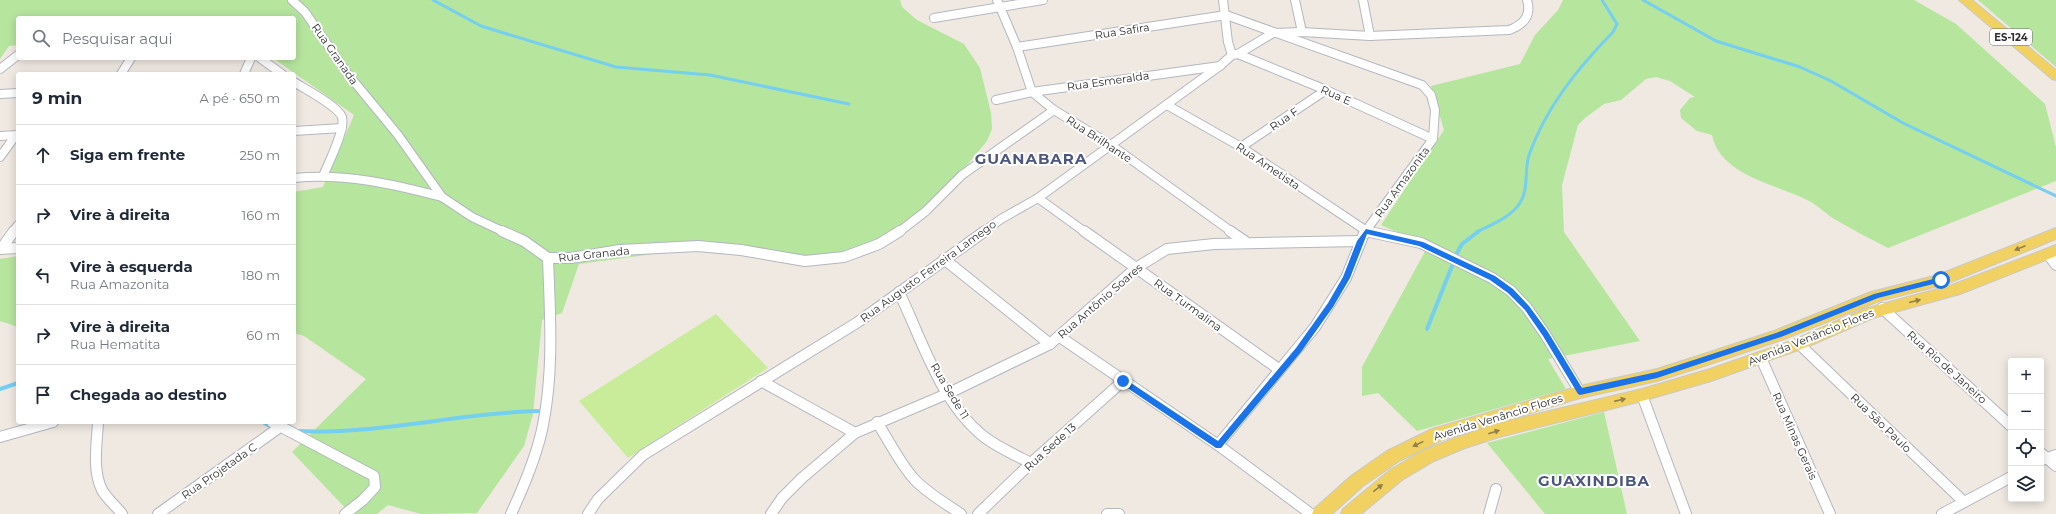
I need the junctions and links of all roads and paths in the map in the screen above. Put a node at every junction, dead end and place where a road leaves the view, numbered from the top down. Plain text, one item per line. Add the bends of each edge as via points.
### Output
1 (292, 0) edge
2 (997, 0) edge
3 (1043, 0) edge
4 (1223, 0) edge
5 (1295, 0) edge
6 (1363, 0) edge
7 (1527, 0) edge
8 (1965, 0) edge
9 (1977, 0) edge
10 (1000, 8) junction
11 (1226, 15) junction
12 (934, 18) dead end
13 (1302, 32) junction
14 (1273, 33) junction
15 (1370, 36) junction
16 (1017, 47) junction
17 (1235, 54) junction
18 (16, 56) edge
19 (130, 60) edge
20 (250, 60) edge
21 (263, 60) edge
22 (1221, 65) junction
23 (2056, 67) edge
24 (0, 69) edge
25 (122, 72) edge
26 (245, 72) edge
27 (279, 72) edge
28 (2056, 76) edge
29 (298, 88) edge
30 (1326, 90) junction
31 (16, 92) edge
32 (1032, 92) junction
33 (0, 94) edge
34 (996, 100) dead end
35 (1167, 105) junction
36 (1054, 110) junction
37 (342, 128) junction
38 (296, 131) edge
39 (16, 135) edge
40 (0, 136) edge
41 (16, 136) edge
42 (1432, 139) junction
43 (1111, 145) junction
44 (1241, 147) junction
45 (0, 156) edge
46 (323, 176) junction
47 (296, 178) edge
48 (442, 197) junction
49 (1038, 198) junction
50 (16, 228) edge
51 (1366, 231) junction
52 (2056, 233) edge
53 (1360, 241) junction
54 (1246, 242) junction
55 (16, 248) edge
56 (1, 249) edge
57 (2053, 256) edge
58 (548, 258) junction
59 (944, 259) junction
60 (1136, 268) junction
61 (899, 292) junction
62 (1882, 308) junction
63 (1060, 337) junction
64 (1050, 344) junction
65 (1799, 344) junction
66 (1761, 358) junction
67 (1280, 370) junction
68 (761, 381) junction
69 (1123, 381) junction
70 (1580, 392) junction
71 (949, 393) junction
72 (1642, 395) junction
73 (877, 422) junction
74 (2008, 423) edge
75 (46, 424) edge
76 (98, 424) edge
77 (276, 425) edge
78 (855, 432) junction
79 (0, 437) edge
80 (1218, 446) junction
81 (2046, 457) edge
82 (1031, 462) junction
83 (2056, 466) edge
84 (2008, 479) edge
85 (1496, 489) dead end
86 (1964, 502) junction
87 (122, 514) edge
88 (158, 514) edge
89 (345, 514) edge
90 (511, 514) edge
91 (588, 514) edge
92 (771, 514) edge
93 (961, 514) edge
94 (978, 514) edge
95 (1107, 514) edge
96 (1119, 514) edge
97 (1311, 514) edge
98 (1320, 514) edge
99 (1349, 514) edge
100 (1489, 514) edge
101 (1686, 514) edge
102 (1830, 514) edge
103 (1942, 514) edge

1 - 48 street, Rua Granada via 305,12 347,73 398,135
2 - 10 street
3 - 10 street
4 - 11 street
5 - 13 street
6 - 15 street
7 - 15 street via 1528,16 1521,26 1509,30
8 - 28 main road, ES-124
9 - 23 main road, ES-124
10 - 12 street
10 - 16 street
11 - 14 street
11 - 16 street, Rua Safira
11 - 17 street via 1227,43
13 - 14 street
13 - 15 street
14 - 17 street, Rua Augusto Ferreira Lamego
14 - 42 street, Rua Amazonita via 1425,88 1431,96 1435,110
16 - 32 street
17 - 22 street, Rua Augusto Ferreira Lamego
17 - 30 street, Rua E
18 - 24 street
19 - 25 street
20 - 26 street
21 - 27 street
22 - 32 street, Rua Esmeralda
22 - 35 street, Rua Augusto Ferreira Lamego
29 - 37 street via 336,109 342,117
30 - 42 street, Rua E
30 - 44 street, Rua F
31 - 33 street
32 - 34 street, Rua Esmeralda
32 - 36 street, Rua Brilhante
35 - 43 street, Rua Augusto Ferreira Lamego
35 - 44 street, Rua Ametista
36 - 43 street, Rua Brilhante
36 - 58 street, Rua Granada via 962,175 926,211 892,237 858,253 805,262 741,250 698,246 620,250 571,258
37 - 38 street
37 - 46 street
39 - 40 street
41 - 45 street
42 - 51 street, Rua Amazonita
43 - 49 street, Rua Augusto Ferreira Lamego
43 - 54 street, Rua Brilhante
44 - 51 street, Rua Ametista
46 - 47 street
46 - 48 street via 358,177 388,182
48 - 58 street, Rua Granada via 472,217 524,241
49 - 59 street, Rua Augusto Ferreira Lamego via 1001,219
49 - 60 street, Rua Turmalina
50 - 56 street
51 - 53 street, Rua Amazonita
51 - 70 street via 1421,244 1492,278 1511,291 1527,308 1545,334
52 -> 70 main road, Avenida Venâncio Flores via 1941,280 1870,298 1779,335 1657,375
53 - 54 street, Rua Antônio Soares
53 - 67 street, Rua Amazonita via 1346,278 1330,305 1298,350
54 - 60 street, Rua Antônio Soares via 1171,247
55 - 56 street
62 -> 57 main road, Avenida Venâncio Flores via 1955,290
58 - 90 street via 551,348 546,407 537,450
59 - 61 street, Rua Augusto Ferreira Lamego
59 - 64 street
60 - 63 street, Rua Antônio Soares
60 - 67 street, Rua Turmalina
61 - 68 street, Rua Augusto Ferreira Lamego via 858,322
61 - 71 street, Rua Sede 11
62 - 65 main road, Avenida Venâncio Flores
62 - 74 street, Rua Rio de Janeiro
63 - 64 street, Rua Antônio Soares
63 - 69 street
64 - 71 street, Rua Antônio Soares
65 - 66 main road, Avenida Venâncio Flores
65 - 86 street, Rua São Paulo
66 - 72 main road, Avenida Venâncio Flores
66 - 102 street, Rua Minas Gerais
67 - 80 street, Rua Amazonita
68 - 78 street
68 - 91 street, Rua Augusto Ferreira Lamego via 643,455 598,499
69 - 80 street
69 - 82 street, Rua Sede 13
70 -> 98 main road, Avenida Venâncio Flores via 1432,437 1393,456 1358,481
71 - 73 street, Rua Antônio Soares
71 - 82 street, Rua Sede 11 via 969,421 983,435 1006,451
99 -> 72 main road, Avenida Venâncio Flores via 1396,475 1428,456 1499,430
72 - 101 street
73 - 78 street, Rua Antônio Soares
73 - 93 street via 913,479
75 - 79 street
76 - 87 street via 99,482 103,492
77 - 88 street, Rua Projetada C
77 - 89 street via 374,476 375,487
78 - 92 street, Rua Antônio Soares via 802,478 782,498
80 - 97 street
81 - 83 street
82 - 94 street, Rua Sede 13
84 - 86 street
85 - 100 street
86 - 103 street
95 - 96 street

